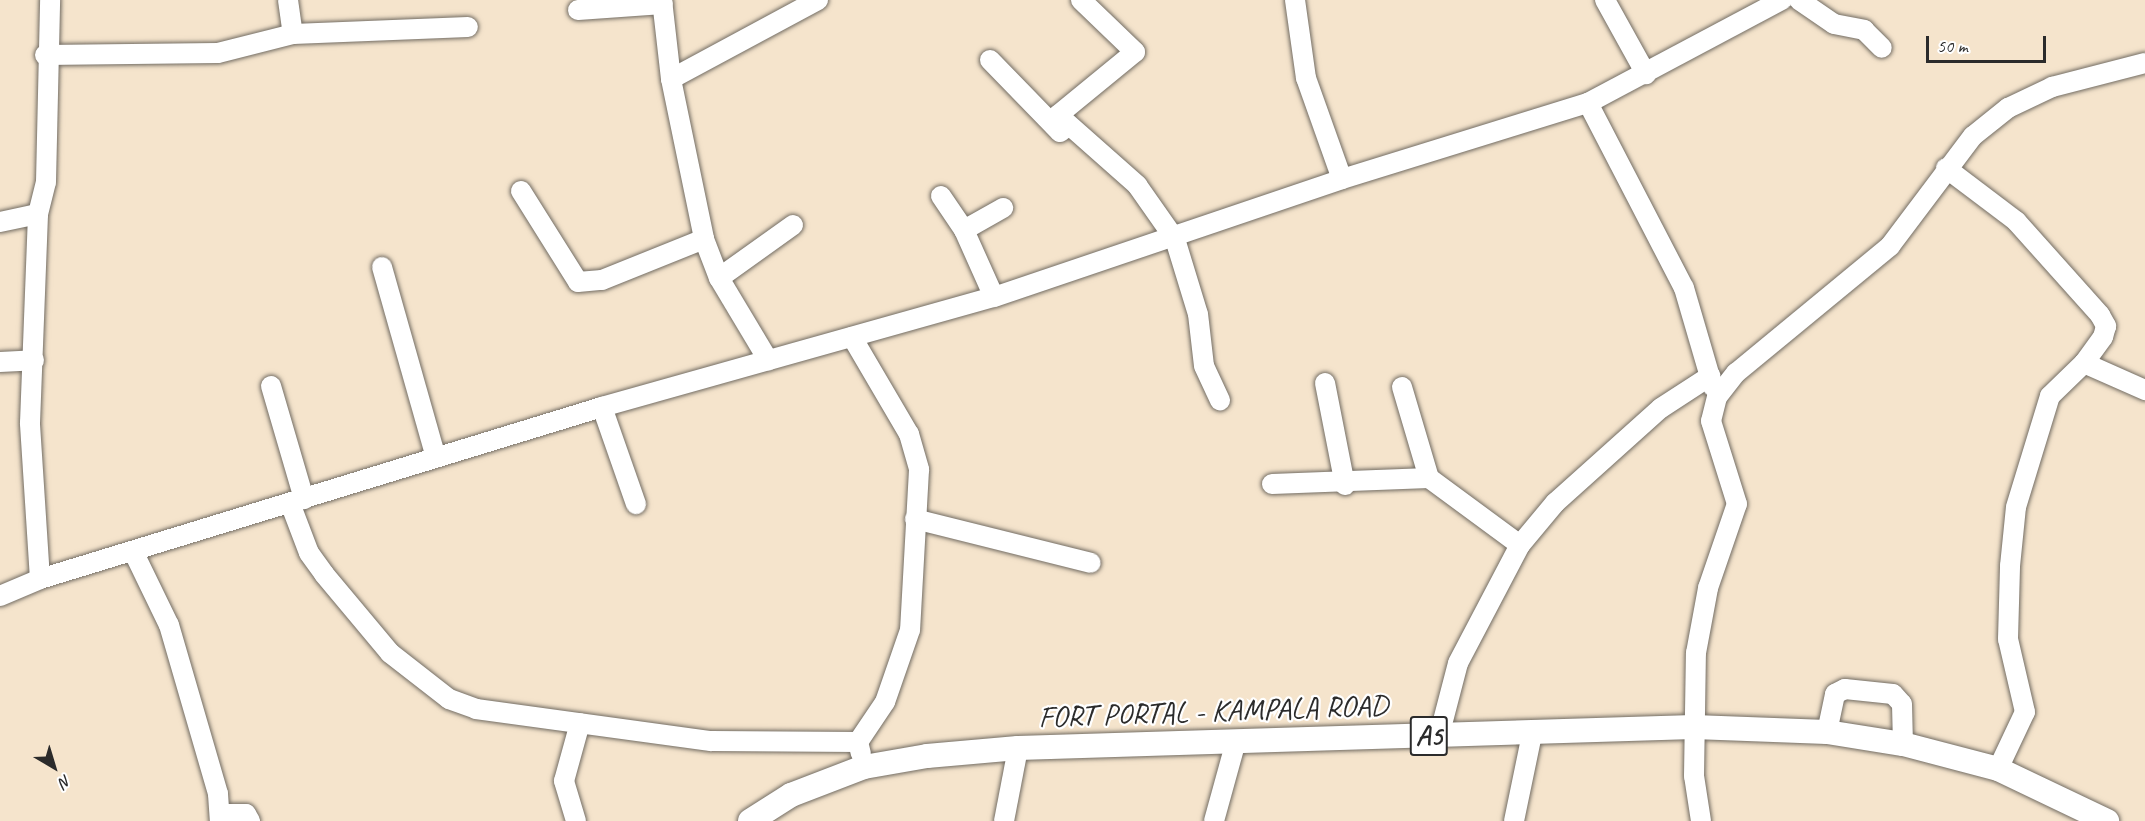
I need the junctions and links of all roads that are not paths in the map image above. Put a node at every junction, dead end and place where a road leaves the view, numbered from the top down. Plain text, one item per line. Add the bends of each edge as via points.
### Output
1 (50, 0) edge
2 (288, 0) edge
3 (818, 0) edge
4 (1081, 0) edge
5 (1295, 0) edge
6 (1605, 0) edge
7 (1782, 0) edge
8 (1799, 0) edge
9 (663, 2) edge
10 (578, 10) dead end
11 (468, 27) dead end
12 (293, 34) junction
13 (1882, 48) dead end
14 (45, 56) junction
15 (990, 60) dead end
16 (2145, 63) edge
17 (1646, 74) junction
18 (671, 79) junction
19 (1588, 103) junction
20 (1069, 124) junction
21 (1946, 168) junction
22 (1342, 179) junction
23 (521, 191) dead end
24 (941, 196) dead end
25 (1003, 208) dead end
26 (38, 214) junction
27 (0, 222) edge
28 (793, 225) dead end
29 (964, 230) junction
30 (704, 239) junction
31 (1175, 239) junction
32 (382, 267) dead end
33 (719, 278) junction
34 (994, 297) junction
35 (852, 337) junction
36 (34, 360) junction
37 (768, 360) junction
38 (0, 362) edge
39 (2084, 363) junction
40 (1710, 376) junction
41 (1324, 383) dead end
42 (271, 386) dead end
43 (1402, 387) dead end
44 (2145, 390) edge
45 (1717, 397) junction
46 (1220, 401) dead end
47 (602, 407) junction
48 (436, 458) junction
49 (1429, 478) junction
50 (1272, 484) dead end
51 (1345, 485) junction
52 (297, 501) junction
53 (636, 504) dead end
54 (915, 519) junction
55 (1520, 545) junction
56 (133, 551) junction
57 (1091, 563) dead end
58 (40, 579) junction
59 (0, 596) edge
60 (580, 723) junction
61 (1694, 727) junction
62 (1827, 732) junction
63 (1532, 734) junction
64 (1439, 736) junction
65 (1236, 741) junction
66 (858, 742) junction
67 (1903, 744) junction
68 (1018, 748) junction
69 (864, 767) junction
70 (1998, 769) junction
71 (221, 817) edge
72 (250, 821) edge
73 (576, 821) edge
74 (750, 821) edge
75 (1004, 821) edge
76 (1214, 821) edge
77 (1514, 821) edge
78 (1701, 821) edge
79 (2107, 821) edge

1 - 14 street
2 - 12 street
3 - 18 street
4 - 20 street via 1136,52 1058,115
5 - 22 street via 1306,78
6 - 17 street
7 - 17 street
8 - 13 street via 1834,24 1864,30
9 - 10 street
9 - 18 street
11 - 12 street
12 - 14 street via 218,53
14 - 26 street via 46,182
15 - 20 street via 1060,132
16 - 21 street via 2052,87 2008,108 1972,136
17 - 19 street
18 - 30 street
19 - 22 street
19 - 40 street via 1684,288
20 - 31 street via 1137,185
21 - 39 street via 2016,221 2100,315 2106,326 2103,338
21 - 45 street via 1890,246 1736,373
22 - 31 street
23 - 30 street via 578,282 602,280
24 - 29 street
25 - 29 street
26 - 27 street
26 - 36 street
28 - 33 street
29 - 34 street
30 - 33 street
31 - 34 street
31 - 46 street via 1198,314 1204,366
32 - 48 street
33 - 37 street
34 - 35 street
35 - 37 street
35 - 54 street via 909,434 919,470
36 - 38 street
36 - 58 street via 30,423
37 - 47 street
39 - 44 street
39 - 70 street via 2050,396 2016,507 2008,639 2025,712
40 - 45 street
40 - 55 street via 1652,416 1555,503
41 - 51 street
42 - 52 street
43 - 49 street
45 - 61 street via 1711,421 1737,504 1708,588 1696,653
47 - 48 street
47 - 53 street
48 - 52 street
49 - 51 street
49 - 55 street
50 - 51 street
52 - 56 street
52 - 60 street via 309,553 418,680 476,709
54 - 57 street
54 - 66 street via 910,630 885,702
55 - 64 street via 1458,663
56 - 58 street
56 - 71 street via 169,625
58 - 59 street
60 - 66 street via 711,741
60 - 73 street via 564,781
61 - 62 main road, FORT PORTAL - KAMPALA ROAD / A5
61 - 63 main road, FORT PORTAL - KAMPALA ROAD / A5
61 - 78 street
62 - 67 main road, FORT PORTAL - KAMPALA ROAD / A5
62 - 67 street via 1835,694 1845,689 1893,694 1902,705
63 - 64 main road, FORT PORTAL - KAMPALA ROAD / A5
63 - 77 street
64 - 65 main road, FORT PORTAL - KAMPALA ROAD / A5
65 - 68 main road, FORT PORTAL - KAMPALA ROAD / A5
65 - 76 street
66 - 69 street
67 - 70 main road, FORT PORTAL - KAMPALA ROAD / A5
68 - 69 main road, FORT PORTAL - KAMPALA ROAD / A5
68 - 75 street
69 - 74 main road, FORT PORTAL - KAMPALA ROAD / A5 via 791,795
70 - 79 main road, FORT PORTAL - KAMPALA ROAD / A5
71 - 72 street via 246,814

